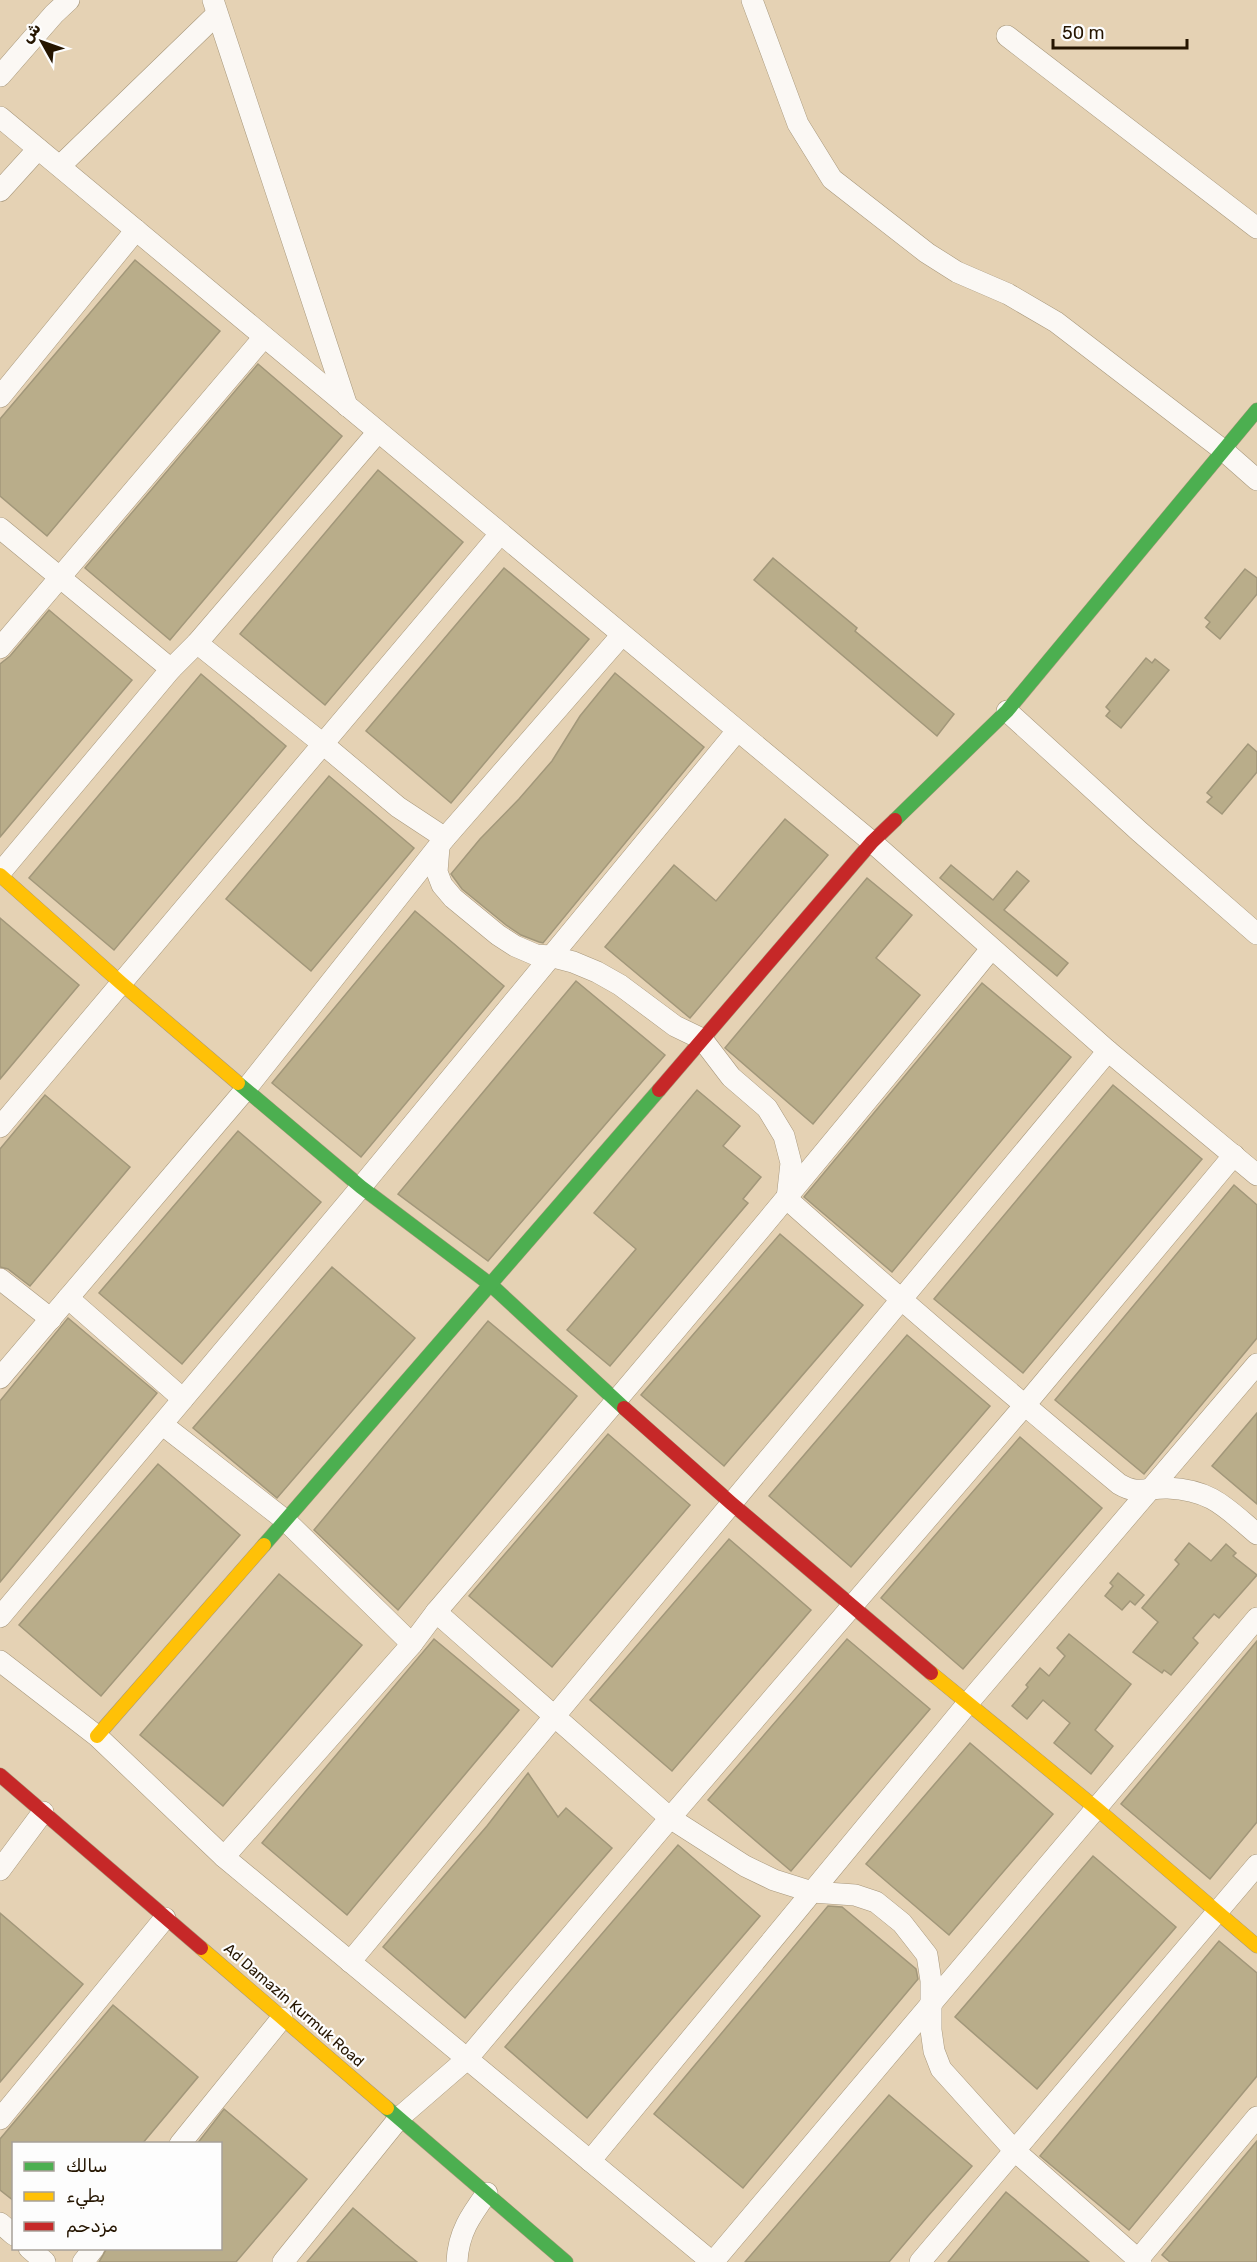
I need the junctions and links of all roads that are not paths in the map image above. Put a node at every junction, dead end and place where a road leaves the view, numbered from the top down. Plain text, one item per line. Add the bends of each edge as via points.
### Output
1 (69, 0) edge
2 (752, 0) edge
3 (215, 7) edge
4 (1007, 36) dead end
5 (0, 76) edge
6 (0, 117) edge
7 (38, 149) junction
8 (60, 166) junction
9 (0, 191) edge
10 (1257, 228) edge
11 (136, 230) junction
12 (264, 337) junction
13 (0, 397) edge
14 (347, 407) junction
15 (1257, 410) edge
16 (378, 432) junction
17 (1222, 450) junction
18 (1257, 480) edge
19 (0, 528) edge
20 (500, 534) junction
21 (60, 577) junction
22 (621, 636) junction
23 (197, 643) junction
24 (0, 648) edge
25 (171, 669) junction
26 (1007, 711) junction
27 (737, 731) junction
28 (323, 744) junction
29 (442, 842) junction
30 (872, 842) junction
31 (0, 874) edge
32 (1257, 934) edge
33 (991, 949) junction
34 (550, 956) junction
35 (121, 983) junction
36 (702, 1039) junction
37 (1108, 1051) junction
38 (246, 1089) junction
39 (0, 1127) edge
40 (1234, 1155) junction
41 (1257, 1175) edge
42 (361, 1187) junction
43 (787, 1200) junction
44 (0, 1279) edge
45 (491, 1285) junction
46 (68, 1298) junction
47 (900, 1299) junction
48 (51, 1319) junction
49 (1257, 1364) edge
50 (0, 1378) edge
51 (183, 1399) junction
52 (617, 1402) junction
53 (1024, 1405) junction
54 (163, 1425) junction
55 (1149, 1491) junction
56 (731, 1503) junction
57 (285, 1520) junction
58 (1257, 1534) edge
59 (853, 1604) junction
60 (436, 1611) junction
61 (0, 1617) edge
62 (1257, 1618) edge
63 (412, 1644) junction
64 (0, 1661) edge
65 (968, 1703) junction
66 (554, 1715) junction
67 (96, 1736) junction
68 (0, 1775) edge
69 (1097, 1809) junction
70 (43, 1812) junction
71 (670, 1818) junction
72 (224, 1857) junction
73 (1257, 1864) edge
74 (0, 1870) edge
75 (812, 1892) junction
76 (1217, 1911) junction
77 (165, 1918) junction
78 (1257, 1946) edge
79 (350, 1962) junction
80 (929, 2007) junction
81 (282, 2018) junction
82 (467, 2059) junction
83 (400, 2117) junction
84 (1257, 2117) edge
85 (0, 2120) edge
86 (182, 2142) edge
87 (1014, 2150) junction
88 (590, 2161) junction
89 (487, 2193) junction
90 (0, 2223) edge
91 (12, 2233) edge
92 (31, 2250) edge
93 (92, 2250) edge
94 (1138, 2261) edge
95 (45, 2262) edge
96 (83, 2262) edge
97 (283, 2262) edge
98 (458, 2262) edge
99 (566, 2262) edge
100 (712, 2262) edge
101 (920, 2262) edge

1 - 5 street
2 - 17 street via 798,124 832,179 927,254 1056,322
3 - 8 street
3 - 14 street
4 - 10 street
6 - 7 street
7 - 8 street
7 - 9 street
8 - 11 street
11 - 12 street
11 - 13 street
12 - 14 street
12 - 21 street
14 - 16 street
15 - 17 main road
16 - 20 street
16 - 23 street
17 - 18 street
17 - 26 main road
19 - 21 street
20 - 22 street
20 - 28 street
21 - 24 street
21 - 25 street
22 - 27 street
22 - 29 street
23 - 25 street
23 - 28 street
25 - 31 street
26 - 30 main road
26 - 32 street
27 - 30 street
27 - 34 street
28 - 29 street
28 - 35 street
29 - 34 street via 437,872 453,898 515,946
29 - 38 street
30 - 33 street
30 - 36 main road
31 - 35 main road
33 - 37 street
33 - 43 street
34 - 36 street via 573,962 620,985 675,1026
34 - 42 street
35 - 38 main road
35 - 39 street
36 - 43 street via 732,1077 767,1108 784,1136 791,1162
36 - 45 main road
37 - 40 street
37 - 47 street
38 - 42 main road
38 - 46 street
40 - 41 street
40 - 53 street
42 - 45 main road
42 - 51 street
43 - 47 street
43 - 52 street
44 - 48 street
45 - 52 main road
45 - 57 main road
46 - 48 street
46 - 51 street
47 - 53 street
47 - 56 street
48 - 50 street
49 - 55 street
51 - 54 street
52 - 56 main road
52 - 60 street
53 - 55 street via 1119,1484 1130,1491
53 - 59 street
54 - 57 street
54 - 61 street
55 - 58 street via 1182,1489 1213,1497
55 - 65 street
56 - 59 main road
56 - 66 street
57 - 63 street
57 - 67 main road
59 - 65 main road
59 - 71 street
60 - 63 street
60 - 66 street
62 - 69 street
63 - 72 street
64 - 67 street
65 - 69 main road
65 - 75 street
66 - 71 street
66 - 79 street
67 - 72 street
68 - 70 main road, Ad Damazin Kurmuk Road
69 - 76 main road
69 - 80 street
70 - 74 street
70 - 77 main road, Ad Damazin Kurmuk Road
71 - 75 street via 745,1866
71 - 82 street
72 - 79 street
73 - 76 street
75 - 80 street via 855,1895 876,1902 902,1923 927,1955
75 - 88 street
76 - 78 main road
76 - 87 street
77 - 81 main road, Ad Damazin Kurmuk Road
77 - 85 street
79 - 82 street
80 - 87 street via 934,2050 941,2069
80 - 100 street
81 - 83 main road, Ad Damazin Kurmuk Road
81 - 86 street
82 - 83 street
82 - 88 street
83 - 89 main road, Ad Damazin Kurmuk Road
83 - 97 street
84 - 94 street
87 - 94 street
87 - 101 street
88 - 100 street
89 - 98 street via 469,2217 459,2241
89 - 99 main road, Ad Damazin Kurmuk Road
90 - 91 street
92 - 95 street
93 - 96 street

